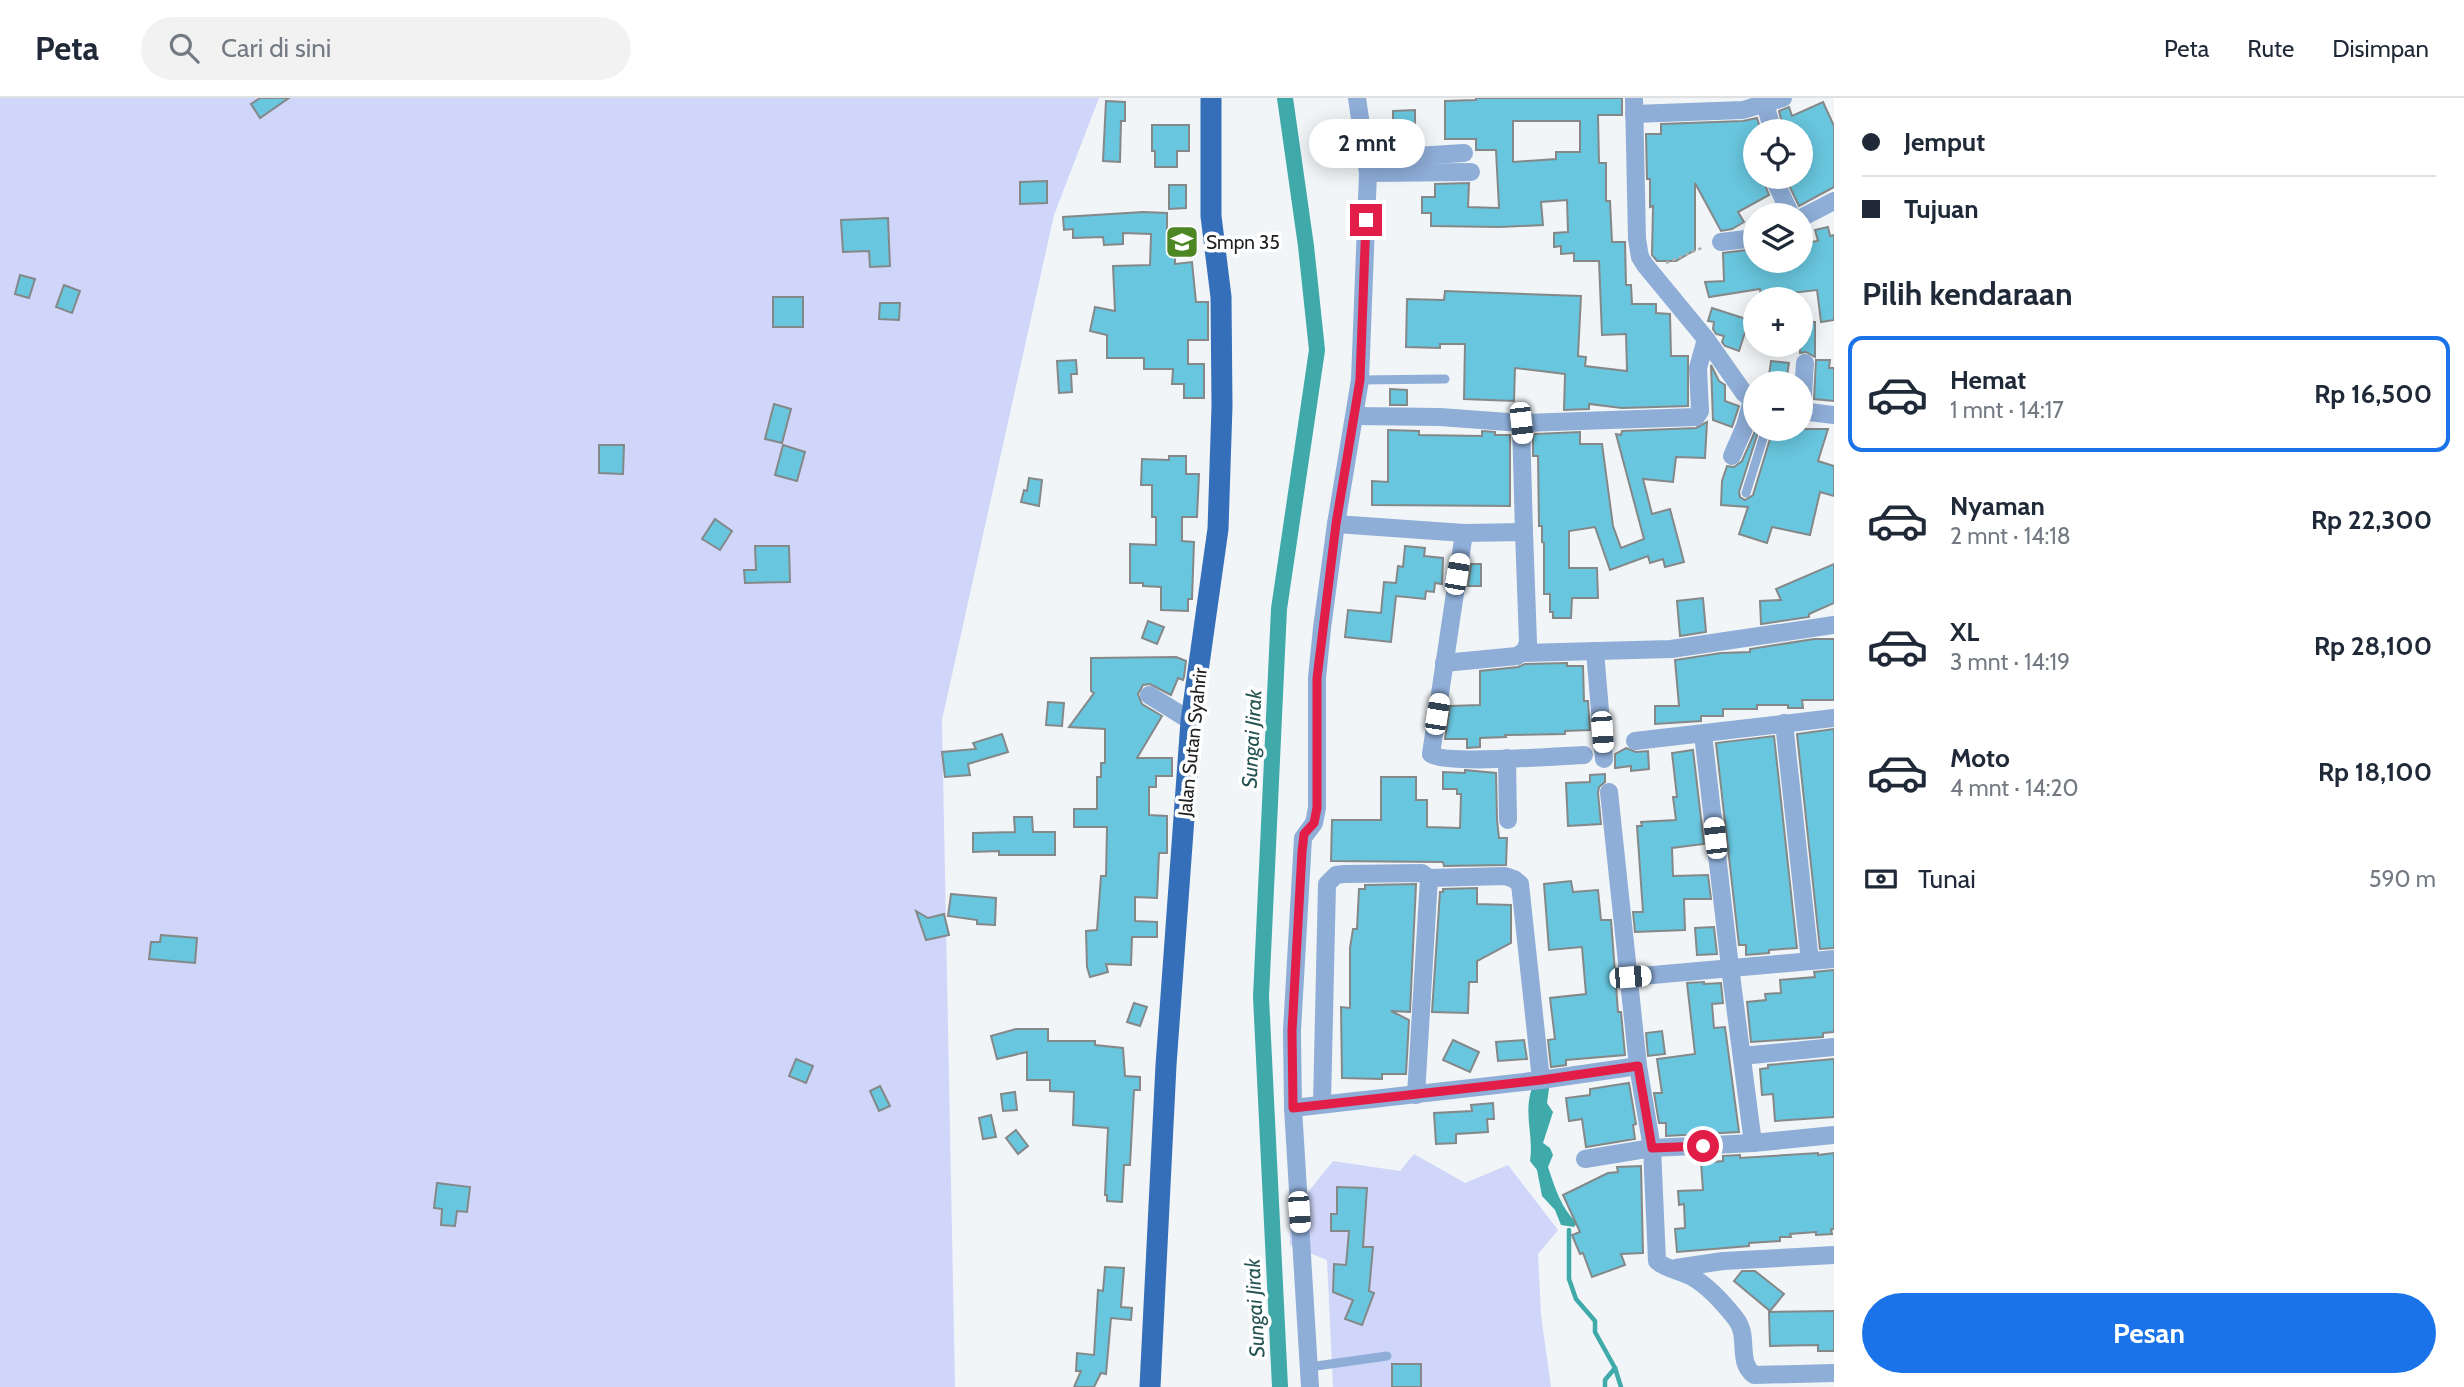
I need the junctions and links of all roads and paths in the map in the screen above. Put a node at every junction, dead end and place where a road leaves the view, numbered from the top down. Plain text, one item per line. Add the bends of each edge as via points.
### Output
1 (1211, 98) edge
2 (1357, 98) edge
3 (1783, 98) edge
4 (1765, 104) junction
5 (1634, 106) edge
6 (1769, 119) edge
7 (1464, 153) dead end
8 (1368, 166) junction
9 (1471, 172) dead end
10 (1834, 201) edge
11 (1813, 212) edge
12 (1743, 239) edge
13 (1721, 242) joint
14 (1651, 272) junction
15 (1706, 339) junction
16 (1805, 363) dead end
17 (1804, 371) edge
18 (1445, 379) dead end
19 (1360, 380) junction
20 (1743, 392) edge
21 (1813, 412) edge
22 (1834, 415) edge
23 (1355, 416) junction
24 (1521, 423) junction
25 (1743, 431) edge
26 (1762, 441) edge
27 (1732, 456) dead end
28 (1746, 493) dead end
29 (1336, 524) junction
30 (1524, 532) junction
31 (1464, 533) junction
32 (1834, 625) edge
33 (1595, 651) junction
34 (1523, 653) junction
35 (1444, 663) junction
36 (1149, 695) dead end
37 (1834, 718) edge
38 (1191, 720) junction
39 (1784, 723) junction
40 (1703, 734) junction
41 (1635, 741) dead end
42 (1584, 755) dead end
43 (1507, 758) junction
44 (1604, 759) dead end
45 (1609, 792) dead end
46 (1508, 820) dead end
47 (1429, 878) junction
48 (1834, 959) edge
49 (1810, 961) junction
50 (1730, 967) junction
51 (1630, 977) junction
52 (1834, 1047) edge
53 (1742, 1056) junction
54 (1638, 1066) junction
55 (1541, 1080) junction
56 (1416, 1095) junction
57 (1322, 1103) junction
58 (1293, 1108) junction
59 (1834, 1136) edge
60 (1753, 1143) junction
61 (1652, 1148) junction
62 (1585, 1159) dead end
63 (1834, 1255) edge
64 (1675, 1268) junction
65 (1387, 1356) dead end
66 (1309, 1367) junction
67 (1834, 1373) edge
68 (1150, 1387) edge
69 (1310, 1387) edge

1 - 38 main road, Jalan Sutan Syahrir via 1211,216 1221,297 1222,406 1218,529
2 - 8 street
3 - 4 street
4 - 5 street via 1743,110
4 - 6 street
5 - 14 street via 1638,252
7 - 8 street
8 - 9 street
8 - 19 street
10 - 11 street
12 - 13 street
13 - 14 path via 1676,257
14 - 15 street
15 - 20 street
15 - 24 street via 1698,368 1700,411 1696,417
16 - 17 street
18 - 19 lane
19 - 23 street
21 - 22 street
23 - 24 street
23 - 29 street
24 - 30 street
25 - 27 street
26 - 28 lane
29 - 31 street
29 - 58 street via 1317,678 1317,808 1314,823 1304,834 1302,852 1292,1031
30 - 31 street
30 - 34 street via 1528,642
31 - 35 street
32 - 33 street via 1671,649
33 - 34 street
33 - 44 street
34 - 35 street
35 - 43 street via 1431,754 1438,758
36 - 38 street
37 - 39 street
38 - 68 main road, Jalan Sutan Syahrir via 1166,1065
39 - 40 street
39 - 49 street
40 - 41 street
40 - 50 street
42 - 43 street
43 - 46 street
45 - 51 street
47 - 55 street via 1505,876 1520,884
47 - 56 street
47 - 57 street via 1422,873 1344,874 1327,884
48 - 49 street
49 - 50 street
50 - 51 street
50 - 53 street
51 - 54 street
52 - 53 street
53 - 60 street
54 - 55 street
54 - 61 street
55 - 56 street
56 - 57 street
57 - 58 street
58 - 66 street
59 - 60 street
60 - 61 street
61 - 62 street
61 - 64 street via 1657,1256 1659,1264
63 - 64 street
64 - 67 street via 1695,1278 1739,1322 1745,1366 1754,1375
65 - 66 lane
66 - 69 street

